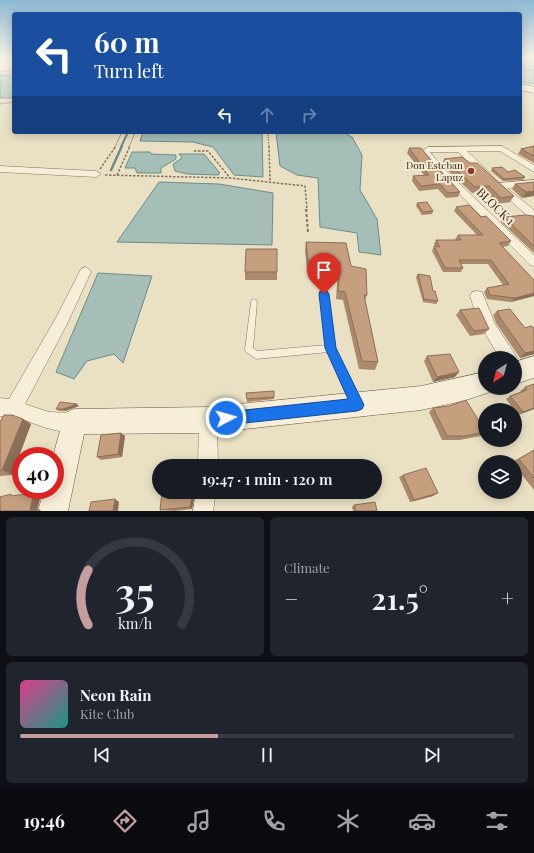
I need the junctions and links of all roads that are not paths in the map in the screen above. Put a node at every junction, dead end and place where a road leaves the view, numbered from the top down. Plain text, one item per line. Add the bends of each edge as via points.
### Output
1 (522, 87) edge
2 (534, 89) edge
3 (461, 150) junction
4 (0, 169) edge
5 (534, 169) edge
6 (96, 174) road end
7 (534, 183) edge
8 (499, 186) junction
9 (534, 216) edge
10 (534, 262) edge
11 (85, 272) dead end
12 (324, 294) dead end
13 (477, 296) dead end
14 (254, 302) dead end
15 (331, 348) junction
16 (505, 351) edge
17 (478, 385) edge
18 (357, 405) junction
19 (8, 410) edge
20 (208, 420) junction
21 (74, 422) junction
22 (208, 459) edge
23 (205, 499) edge
24 (53, 511) edge
25 (203, 511) edge

1 - 2 street
3 - 5 street via 502,148
3 - 8 street
3 - 10 street, BLOCK 1 via 425,151 439,169
4 - 6 street
7 - 8 street
8 - 9 street
11 - 19 street via 62,320
12 - 15 lane
13 - 16 street via 491,332
14 - 15 lane via 249,350 256,355
15 - 18 lane
17 - 18 street via 421,398
18 - 20 street
19 - 21 street via 49,421
20 - 21 street
20 - 22 street
21 - 24 street
23 - 25 street

